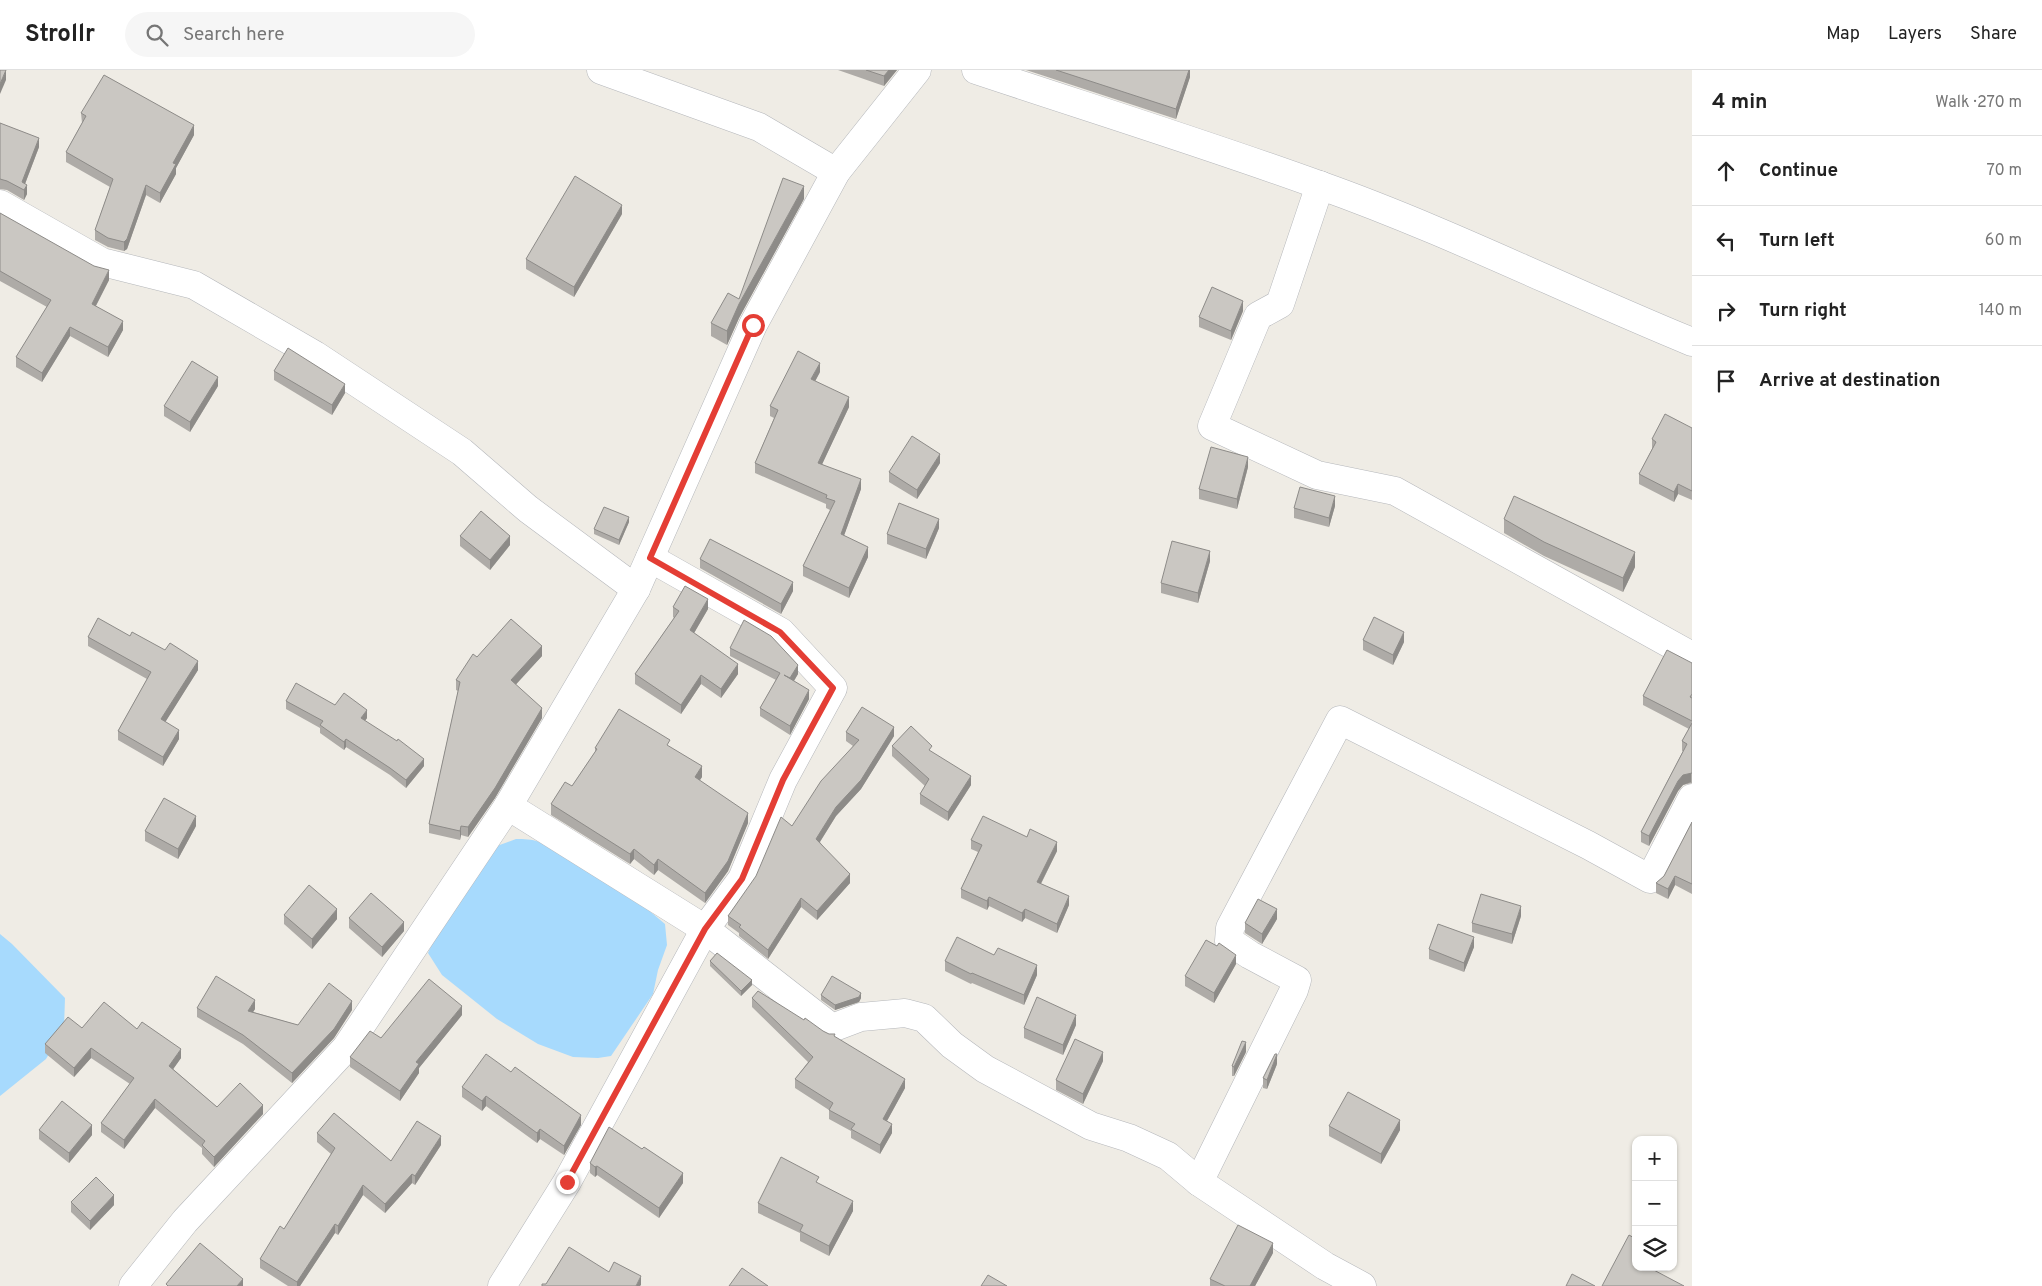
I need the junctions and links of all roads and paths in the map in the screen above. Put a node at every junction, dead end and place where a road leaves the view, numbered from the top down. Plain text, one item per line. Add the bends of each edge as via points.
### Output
1 (601, 70) edge
2 (917, 70) edge
3 (976, 70) edge
4 (836, 172) junction
5 (1320, 185) junction
6 (0, 204) edge
7 (1692, 342) edge
8 (650, 558) junction
9 (636, 589) junction
10 (1692, 656) edge
11 (1692, 798) edge
12 (508, 806) junction
13 (705, 929) junction
14 (1199, 1182) junction
15 (133, 1286) edge
16 (502, 1286) edge
17 (1362, 1286) edge

1 - 4 street via 759,127
2 - 4 street
3 - 5 street
4 - 8 street via 753,325
5 - 7 street via 1425,226
5 - 10 street via 1280,304 1258,316 1212,426 1318,476 1395,491
6 - 9 street via 102,262 194,285 315,355 462,452 528,509
8 - 9 street
8 - 13 street via 780,632 833,688 783,780 742,879
9 - 12 street
11 - 14 street via 1650,879 1340,720 1230,928 1229,941 1250,956 1297,980
12 - 13 street
12 - 15 street via 346,1048 185,1221
13 - 14 street via 832,1028 861,1017 905,1013 924,1018 952,1045 986,1069 1092,1126 1168,1156
13 - 16 street via 567,1182
14 - 17 street via 1325,1266

